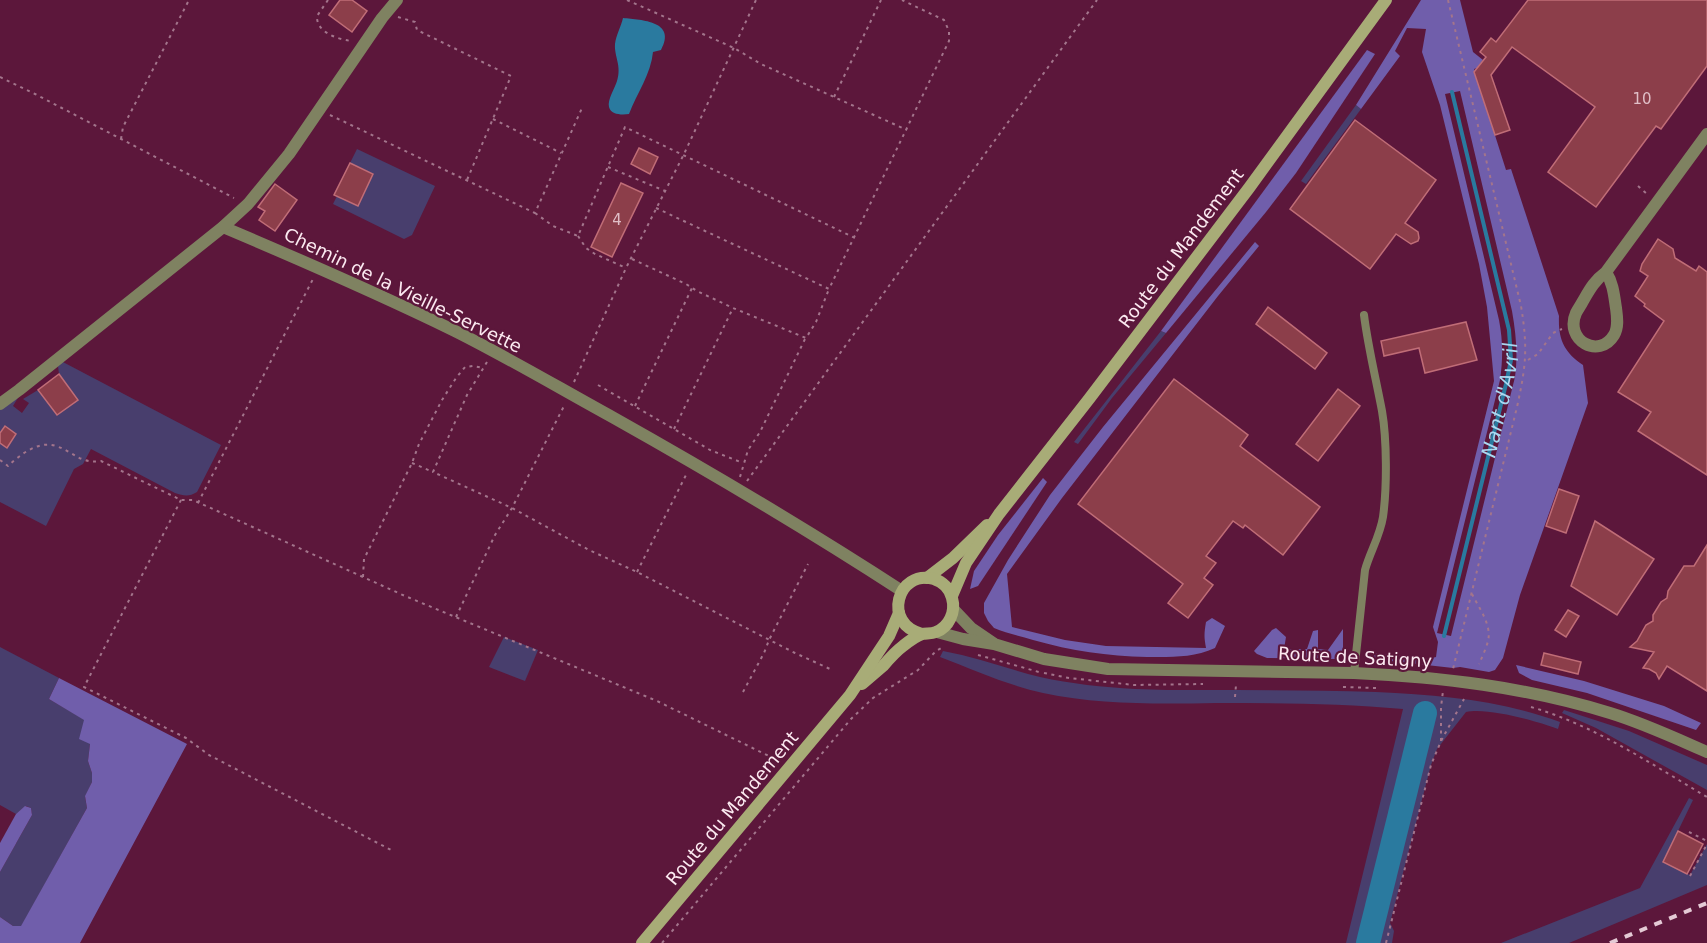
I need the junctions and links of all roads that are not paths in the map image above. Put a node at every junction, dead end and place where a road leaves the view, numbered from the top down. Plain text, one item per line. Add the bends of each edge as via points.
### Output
1 (397, 0) edge
2 (1386, 0) edge
3 (1707, 134) edge
4 (223, 227) junction
5 (1606, 272) junction
6 (1364, 315) dead end
7 (0, 404) edge
8 (999, 514) junction
9 (927, 578) junction
10 (902, 591) junction
11 (952, 596) junction
12 (953, 609) junction
13 (899, 613) junction
14 (937, 632) junction
15 (922, 634) junction
16 (994, 644) junction
17 (1354, 673) junction
18 (850, 695) junction
19 (1707, 752) edge
20 (642, 943) edge

1 - 4 street via 289,154
2 - 8 main road, Route du Mandement via 1249,188
3 - 5 street
4 - 7 street
4 - 10 street, Chemin de la Vieille-Servette via 455,331 738,489
5 - 5 street via 1596,280 1575,314 1575,335 1587,345 1606,343 1617,329 1611,281
6 - 17 lane via 1382,412 1385,493 1383,519 1365,570
8 - 9 main road, Route du Mandement
8 - 11 main road, Route du Mandement via 966,563
9 - 10 main road via 911,582
9 - 11 main road via 942,584
10 - 13 main road
11 - 12 main road
12 - 14 main road via 946,625
12 - 16 street, Route de Satigny
13 - 15 main road via 907,627
13 - 18 main road, Route du Mandement via 889,636
14 - 15 main road
14 - 16 street, Route de Satigny
15 - 18 main road, Route du Mandement via 897,651
16 - 17 street, Route de Satigny via 1044,659 1108,669
17 - 19 street, Route de Satigny via 1449,679 1531,692 1612,713
18 - 20 main road, Route du Mandement

